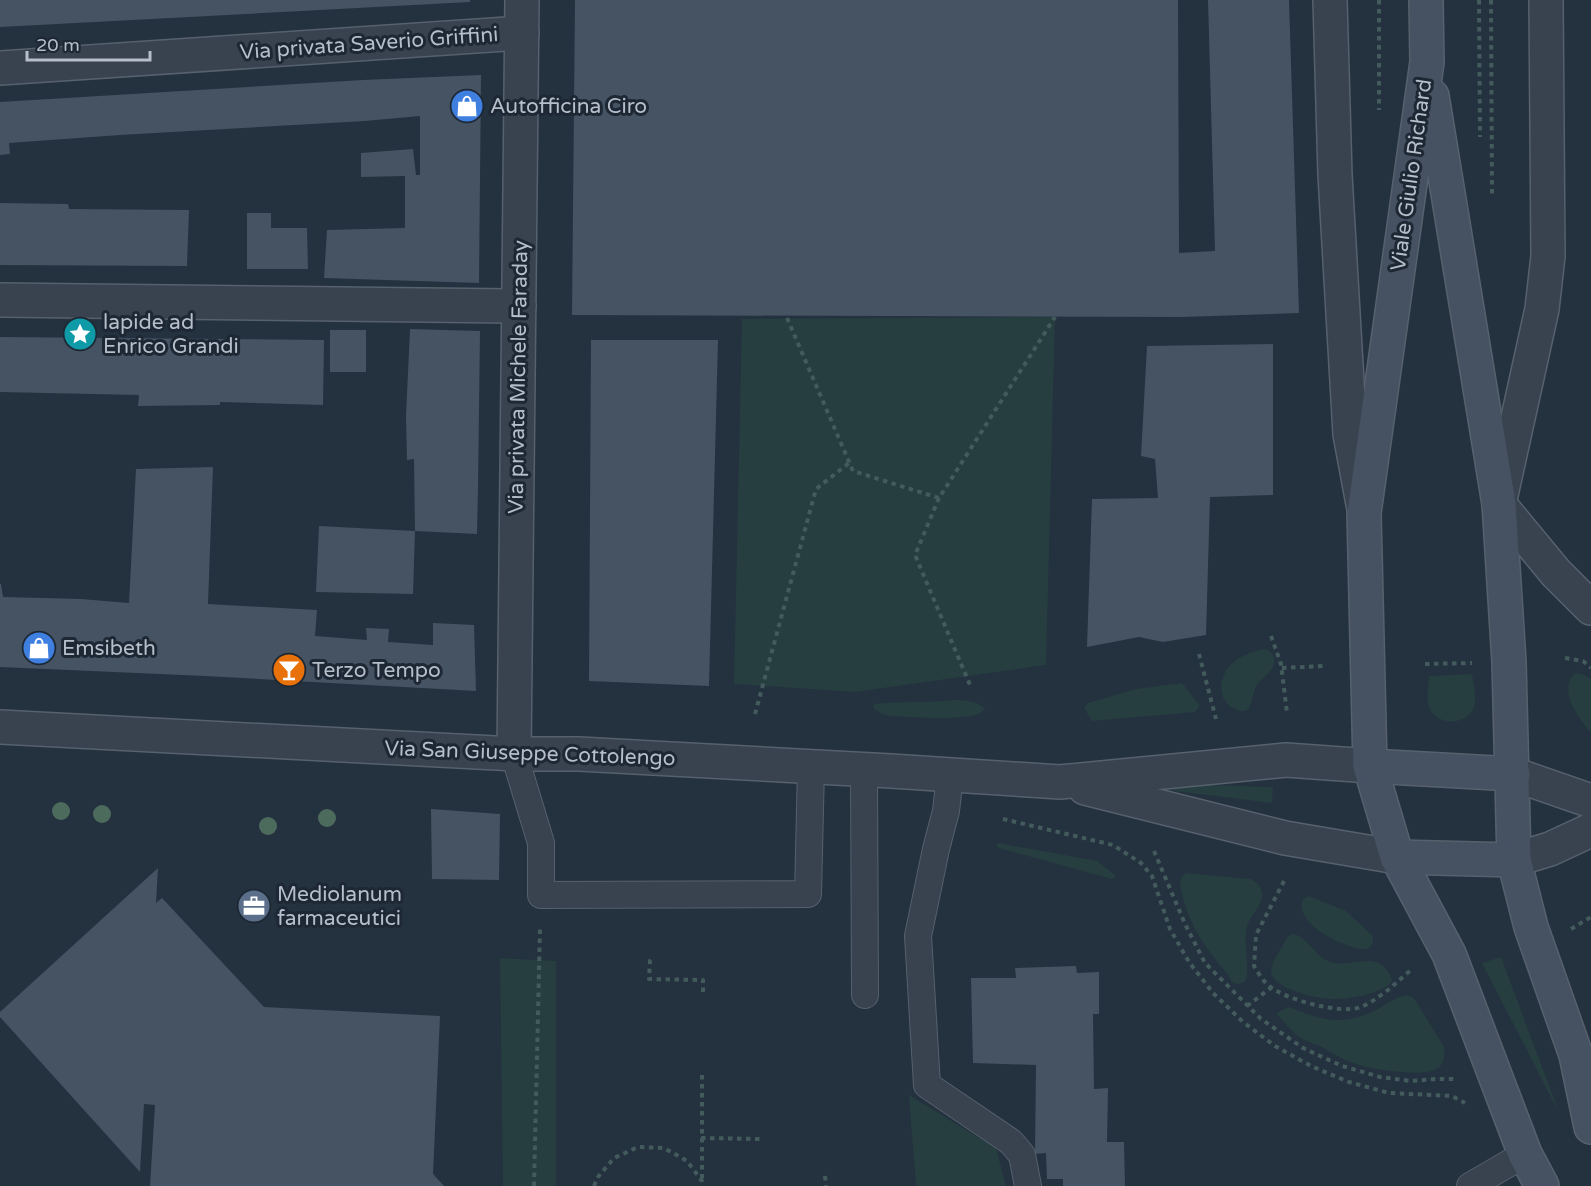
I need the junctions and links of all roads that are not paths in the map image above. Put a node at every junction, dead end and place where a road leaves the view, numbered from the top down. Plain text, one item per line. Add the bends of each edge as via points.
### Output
1 (522, 0) edge
2 (1330, 0) edge
3 (1426, 0) edge
4 (1545, 0) edge
5 (522, 33) junction
6 (1427, 62) junction
7 (0, 68) edge
8 (0, 300) edge
9 (519, 306) junction
10 (1499, 504) junction
11 (1364, 513) junction
12 (1591, 608) edge
13 (0, 727) edge
14 (514, 754) junction
15 (1370, 766) junction
16 (811, 767) junction
17 (864, 770) junction
18 (1513, 774) junction
19 (950, 775) junction
20 (1060, 782) junction
21 (1591, 801) edge
22 (1591, 830) edge
23 (1397, 856) junction
24 (1514, 860) junction
25 (864, 995) dead end
26 (1591, 1127) edge
27 (1525, 1154) junction
28 (1028, 1186) edge
29 (1470, 1186) edge
30 (1542, 1186) edge

1 - 5 street, Via privata Michele Faraday
2 - 11 street via 1335,175 1350,434
3 - 6 main road
4 - 10 street via 1548,256 1542,309
5 - 7 street, Via privata Saverio Griffini
5 - 9 street, Via privata Michele Faraday
6 - 10 main road, Viale Giulio Richard
6 - 11 main road, Viale Giulio Richard
8 - 9 street
9 - 14 street, Via privata Michele Faraday
10 - 12 street via 1556,573
10 - 18 main road, Viale Giulio Richard
11 - 15 main road, Viale Giulio Richard
13 - 14 street, Via San Giuseppe Cottolengo
14 - 16 street, Via San Giuseppe Cottolengo
14 - 16 lane via 541,843 541,895 808,894
15 - 18 main road
15 - 20 street via 1286,760
15 - 23 main road, Viale Giulio Richard
16 - 17 street, Via San Giuseppe Cottolengo
17 - 19 street, Via San Giuseppe Cottolengo
17 - 25 lane
18 - 21 street
18 - 24 main road, Viale Giulio Richard
19 - 20 street, Via San Giuseppe Cottolengo
19 - 28 lane via 946,811 918,936 927,1085 1011,1142 1022,1155
20 - 23 street via 1285,838
22 - 24 street via 1551,849
23 - 24 main road
23 - 27 main road, Viale Giulio Richard via 1449,954
24 - 26 main road, Viale Giulio Richard via 1531,927 1576,1055
27 - 29 lane
27 - 30 main road, Viale Giulio Richard

